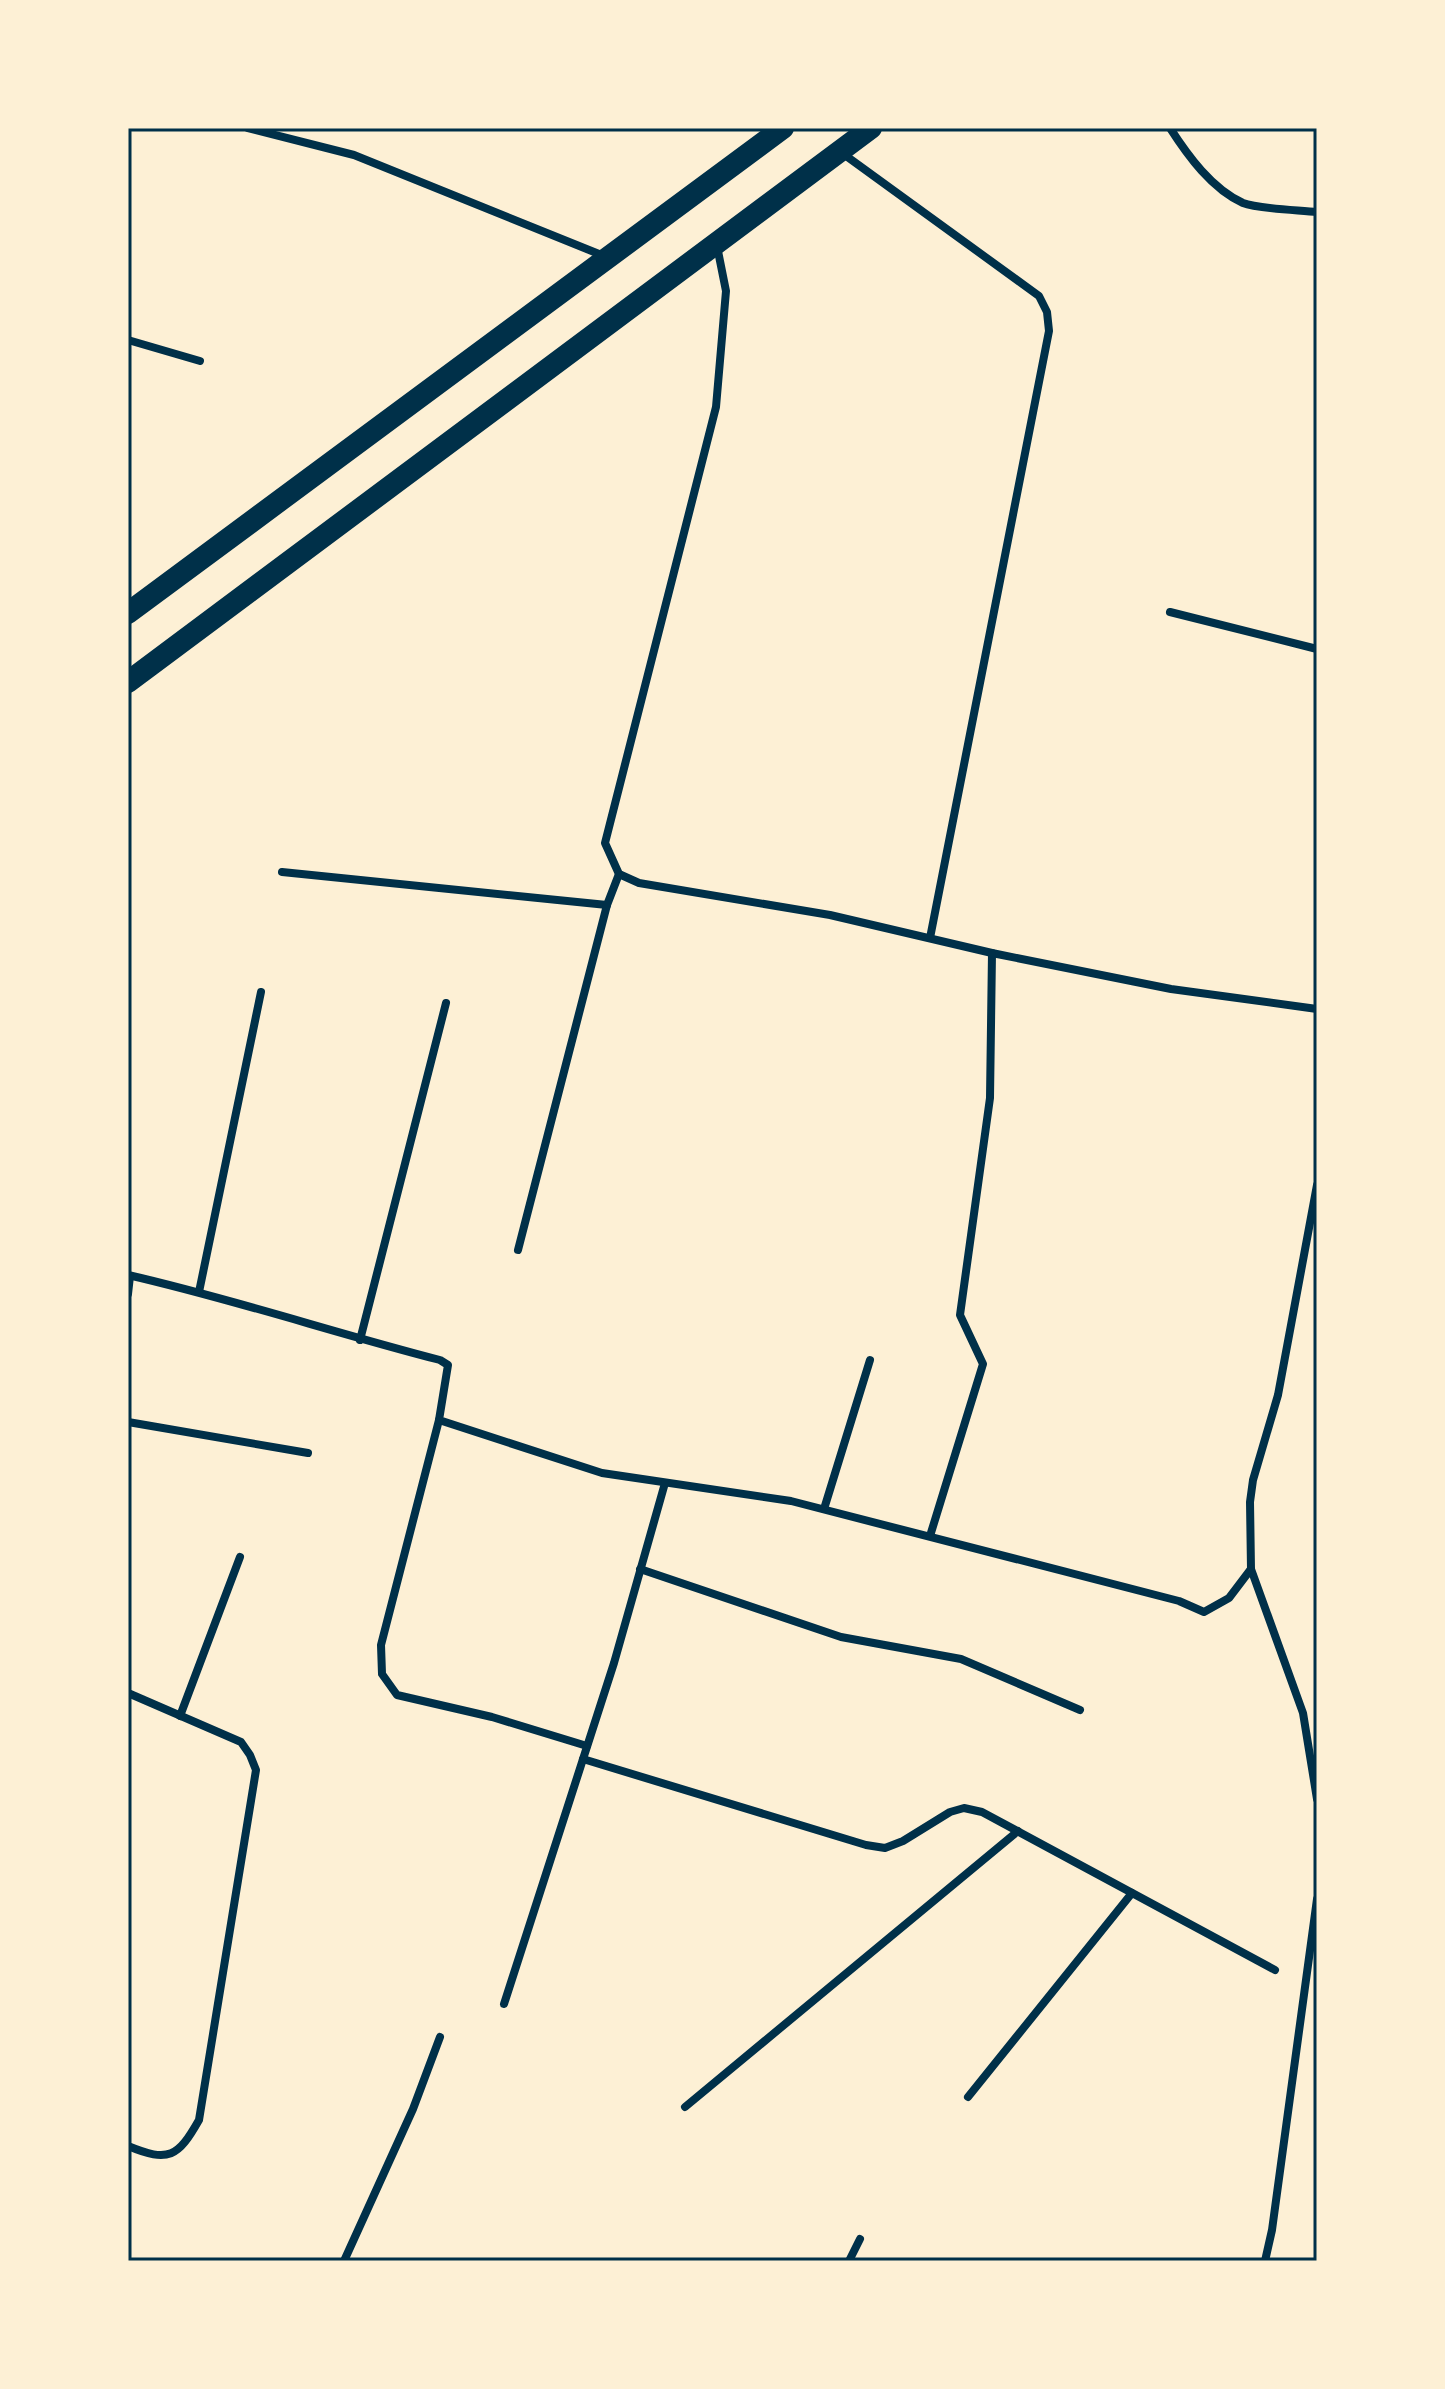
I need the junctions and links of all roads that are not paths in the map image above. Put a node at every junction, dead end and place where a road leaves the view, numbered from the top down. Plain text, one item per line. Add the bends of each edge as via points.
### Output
1 (248, 128) edge
2 (783, 128) edge
3 (871, 128) edge
4 (1170, 128) edge
5 (840, 151) junction
6 (1317, 212) edge
7 (716, 241) junction
8 (609, 258) junction
9 (128, 340) edge
10 (200, 361) dead end
11 (1170, 612) dead end
12 (128, 613) edge
13 (1317, 649) edge
14 (131, 674) edge
15 (282, 872) dead end
16 (619, 874) junction
17 (607, 905) junction
18 (930, 938) junction
19 (992, 953) junction
20 (261, 992) dead end
21 (446, 1003) dead end
22 (1317, 1009) edge
23 (1317, 1185) edge
24 (518, 1250) dead end
25 (129, 1276) edge
26 (199, 1292) junction
27 (128, 1294) edge
28 (360, 1340) junction
29 (870, 1360) dead end
30 (439, 1420) junction
31 (128, 1422) edge
32 (308, 1453) dead end
33 (665, 1483) junction
34 (824, 1509) junction
35 (930, 1536) junction
36 (240, 1557) dead end
37 (640, 1569) junction
38 (1251, 1569) junction
39 (128, 1693) edge
40 (1080, 1710) dead end
41 (180, 1716) junction
42 (587, 1746) junction
43 (583, 1759) junction
44 (1317, 1799) edge
45 (1018, 1831) junction
46 (1132, 1893) junction
47 (1317, 1899) edge
48 (1275, 1970) dead end
49 (504, 2004) dead end
50 (440, 2037) dead end
51 (968, 2097) dead end
52 (685, 2107) dead end
53 (128, 2146) edge
54 (860, 2239) dead end
55 (344, 2261) edge
56 (849, 2261) edge
57 (1265, 2261) edge

1 - 8 street via 354,155
2 - 8 highway
3 - 5 highway
4 - 6 street via 1214,183 1244,204
5 - 7 highway
5 - 18 street via 1039,296 1047,312 1049,331
7 - 14 highway
7 - 16 street via 726,291 716,407 605,843
8 - 12 highway
9 - 10 street
11 - 13 street
15 - 17 street
16 - 17 street
16 - 18 street via 639,883 830,915
17 - 24 street
18 - 19 street
19 - 22 street via 1171,989
19 - 35 street via 990,1098 960,1315 983,1364
20 - 26 street
21 - 28 street
23 - 38 street via 1278,1395 1253,1480
25 - 26 street
25 - 27 street
26 - 28 street
28 - 30 street via 448,1365
29 - 34 street
30 - 33 street via 602,1473
30 - 42 street via 381,1645 382,1674 397,1695
31 - 32 street
33 - 34 street
33 - 37 street
34 - 35 street
35 - 38 street via 1204,1612 1229,1598
36 - 41 street
37 - 40 street via 841,1637 961,1659
37 - 42 street
38 - 44 street via 1303,1713
39 - 41 street
41 - 53 street via 241,1742 256,1770 199,2120 173,2154 152,2156
42 - 43 street
43 - 45 street via 866,1845 885,1848 964,1808
43 - 49 street
45 - 46 street
45 - 52 street
46 - 48 street
46 - 51 street
47 - 57 street
50 - 55 street
54 - 56 street

